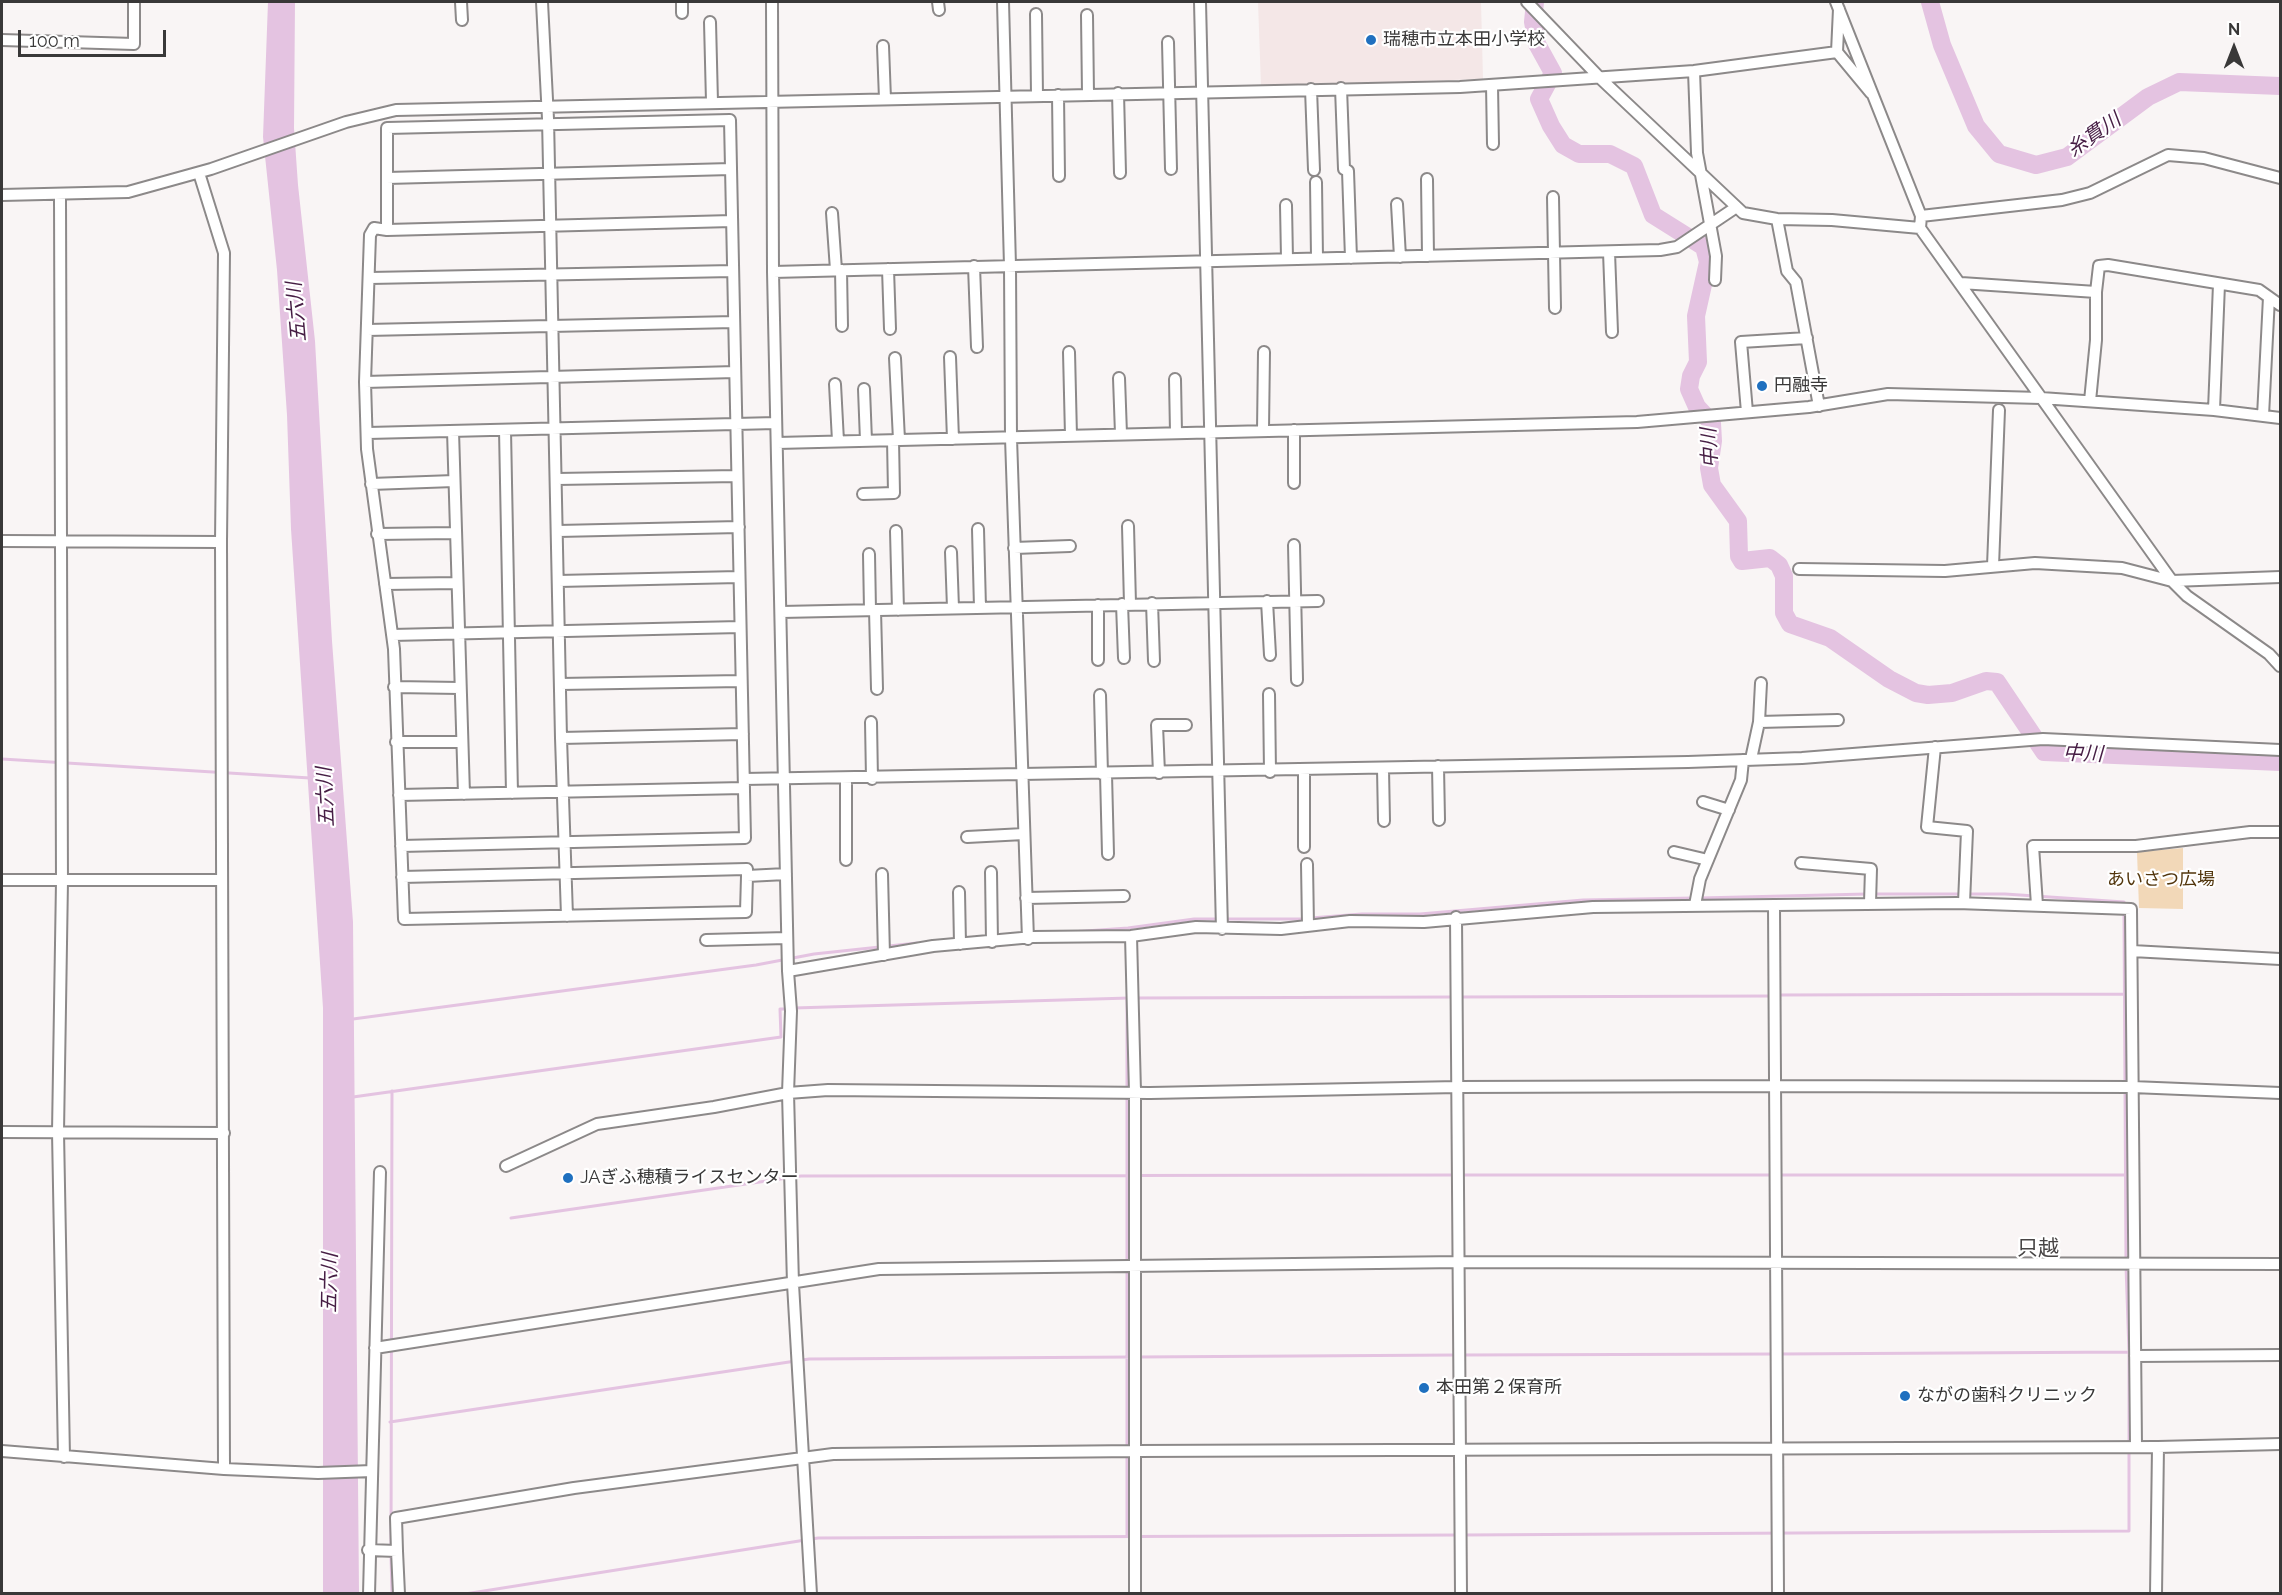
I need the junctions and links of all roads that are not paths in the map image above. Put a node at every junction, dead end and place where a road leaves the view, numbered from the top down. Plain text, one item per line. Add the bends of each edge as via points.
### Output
1 (134, 2) edge
2 (461, 2) edge
3 (542, 2) edge
4 (772, 2) edge
5 (1002, 2) edge
6 (1200, 2) edge
7 (1527, 2) edge
8 (1837, 5) edge
9 (1036, 14) dead end
10 (1087, 15) dead end
11 (462, 20) dead end
12 (710, 22) dead end
13 (2, 40) edge
14 (1168, 42) dead end
15 (883, 46) dead end
16 (1837, 52) junction
17 (1694, 71) junction
18 (1601, 79) junction
19 (1492, 86) junction
20 (1341, 88) junction
21 (1311, 89) junction
22 (1203, 91) junction
23 (1169, 92) junction
24 (1118, 93) junction
25 (1088, 94) junction
26 (1058, 95) junction
27 (1005, 96) junction
28 (1037, 96) junction
29 (1875, 96) junction
30 (885, 99) junction
31 (772, 101) junction
32 (712, 102) junction
33 (546, 105) junction
34 (548, 124) junction
35 (1493, 144) dead end
36 (731, 169) junction
37 (1171, 170) dead end
38 (1314, 170) dead end
39 (198, 173) junction
40 (1120, 173) dead end
41 (549, 174) junction
42 (1059, 176) dead end
43 (387, 178) junction
44 (1704, 178) junction
45 (2280, 178) edge
46 (1427, 179) dead end
47 (1316, 182) dead end
48 (2, 195) edge
49 (60, 196) junction
50 (1553, 197) dead end
51 (1397, 204) dead end
52 (1286, 205) dead end
53 (1735, 208) junction
54 (832, 213) dead end
55 (1778, 219) junction
56 (732, 221) junction
57 (1920, 222) junction
58 (550, 225) junction
59 (1708, 226) junction
60 (387, 230) junction
61 (1609, 252) junction
62 (1554, 253) junction
63 (1400, 256) junction
64 (1428, 256) junction
65 (1317, 258) junction
66 (1351, 258) junction
67 (1287, 259) junction
68 (1206, 260) junction
69 (974, 266) junction
70 (1010, 266) junction
71 (888, 269) junction
72 (838, 270) junction
73 (733, 271) junction
74 (773, 272) junction
75 (551, 276) junction
76 (370, 279) junction
77 (1715, 280) dead end
78 (1961, 283) junction
79 (2219, 284) junction
80 (2096, 292) junction
81 (2269, 297) junction
82 (2280, 305) edge
83 (1555, 308) dead end
84 (734, 322) junction
85 (553, 326) junction
86 (842, 326) dead end
87 (890, 329) dead end
88 (367, 330) junction
89 (1612, 332) dead end
90 (1807, 338) junction
91 (976, 347) dead end
92 (1069, 352) dead end
93 (1264, 352) dead end
94 (950, 357) dead end
95 (895, 358) dead end
96 (735, 372) junction
97 (554, 377) junction
98 (1119, 378) dead end
99 (1175, 379) dead end
100 (365, 382) junction
101 (835, 384) dead end
102 (864, 389) dead end
103 (2041, 398) junction
104 (2090, 401) junction
105 (1819, 405) junction
106 (1999, 410) dead end
107 (2214, 410) junction
108 (1747, 412) junction
109 (2262, 416) junction
110 (2280, 418) edge
111 (776, 423) junction
112 (735, 424) junction
113 (556, 428) junction
114 (505, 430) junction
115 (1263, 430) junction
116 (1294, 430) junction
117 (453, 431) junction
118 (1210, 431) junction
119 (368, 433) junction
120 (1176, 433) junction
121 (1121, 434) junction
122 (1071, 436) junction
123 (1011, 438) junction
124 (953, 439) junction
125 (896, 440) junction
126 (838, 441) junction
127 (867, 441) junction
128 (777, 443) junction
129 (737, 476) junction
130 (557, 479) junction
131 (454, 481) junction
132 (1294, 483) dead end
133 (371, 484) junction
134 (863, 494) dead end
135 (1128, 526) dead end
136 (739, 527) junction
137 (978, 529) dead end
138 (558, 531) junction
139 (896, 531) dead end
140 (455, 533) junction
141 (377, 534) junction
142 (2, 541) edge
143 (59, 542) junction
144 (221, 542) junction
145 (1294, 545) dead end
146 (1070, 546) dead end
147 (1014, 548) junction
148 (951, 552) dead end
149 (869, 554) dead end
150 (1993, 566) junction
151 (1799, 569) dead end
152 (739, 577) junction
153 (2280, 578) edge
154 (558, 581) junction
155 (2172, 581) junction
156 (457, 583) junction
157 (385, 584) junction
158 (1214, 601) junction
159 (1267, 601) junction
160 (1295, 601) junction
161 (1318, 601) dead end
162 (1152, 603) junction
163 (1126, 604) junction
164 (1098, 605) junction
165 (1016, 607) junction
166 (953, 608) junction
167 (981, 608) junction
168 (872, 610) junction
169 (898, 610) junction
170 (781, 612) junction
171 (740, 627) junction
172 (508, 632) junction
173 (559, 632) junction
174 (459, 633) junction
175 (392, 635) junction
176 (1270, 655) dead end
177 (1124, 658) dead end
178 (1098, 660) dead end
179 (1154, 661) dead end
180 (2280, 666) edge
181 (1297, 680) dead end
182 (741, 681) junction
183 (1761, 683) dead end
184 (560, 684) junction
185 (394, 687) junction
186 (460, 688) junction
187 (877, 689) dead end
188 (1269, 694) dead end
189 (1100, 695) dead end
190 (1838, 720) dead end
191 (871, 722) dead end
192 (1759, 722) junction
193 (1186, 725) dead end
194 (743, 734) junction
195 (561, 738) junction
196 (396, 742) junction
197 (462, 742) junction
198 (1935, 747) junction
199 (2280, 750) edge
200 (1747, 760) junction
201 (1438, 766) junction
202 (1383, 769) junction
203 (1304, 770) junction
204 (1218, 772) junction
205 (1270, 772) junction
206 (1159, 773) junction
207 (1104, 774) junction
208 (1022, 776) junction
209 (846, 779) junction
210 (872, 779) junction
211 (784, 780) junction
212 (744, 784) junction
213 (563, 792) junction
214 (512, 793) junction
215 (464, 794) junction
216 (399, 795) junction
217 (1703, 802) dead end
218 (1729, 810) junction
219 (1439, 820) dead end
220 (1384, 821) dead end
221 (2280, 832) edge
222 (1024, 834) junction
223 (967, 837) dead end
224 (565, 842) junction
225 (401, 846) junction
226 (1304, 847) dead end
227 (1674, 852) dead end
228 (1108, 854) dead end
229 (846, 860) dead end
230 (1708, 860) junction
231 (1801, 863) dead end
232 (1307, 864) dead end
233 (991, 872) dead end
234 (566, 873) junction
235 (786, 874) junction
236 (882, 874) dead end
237 (747, 876) junction
238 (402, 877) junction
239 (222, 879) junction
240 (2, 880) edge
241 (63, 881) junction
242 (959, 892) dead end
243 (1124, 896) dead end
244 (1026, 898) junction
245 (1695, 901) junction
246 (1870, 903) junction
247 (1964, 903) junction
248 (2037, 905) junction
249 (1774, 906) junction
250 (567, 916) junction
251 (1456, 917) junction
252 (1308, 926) junction
253 (1222, 928) junction
254 (1131, 936) junction
255 (787, 938) junction
256 (1028, 939) junction
257 (706, 940) dead end
258 (992, 942) junction
259 (960, 944) junction
260 (2132, 951) junction
261 (884, 955) junction
262 (2280, 960) edge
263 (788, 971) junction
264 (1776, 1086) junction
265 (1458, 1087) junction
266 (2132, 1087) junction
267 (1135, 1092) junction
268 (788, 1093) junction
269 (2280, 1093) edge
270 (2, 1132) edge
271 (58, 1132) junction
272 (224, 1133) junction
273 (506, 1166) dead end
274 (380, 1172) dead end
275 (1460, 1262) junction
276 (1775, 1262) junction
277 (2133, 1264) junction
278 (2280, 1264) edge
279 (1134, 1266) junction
280 (793, 1284) junction
281 (375, 1348) junction
282 (2280, 1355) edge
283 (2135, 1356) junction
284 (2280, 1444) edge
285 (2136, 1446) junction
286 (2158, 1447) junction
287 (1777, 1448) junction
288 (1460, 1450) junction
289 (2, 1451) edge
290 (1137, 1451) junction
291 (64, 1457) junction
292 (802, 1458) junction
293 (224, 1470) junction
294 (368, 1471) junction
295 (368, 1550) junction
296 (397, 1551) junction
297 (369, 1593) edge
298 (399, 1593) edge
299 (811, 1593) edge
300 (1135, 1593) edge
301 (1461, 1593) edge
302 (1778, 1593) edge
303 (2156, 1593) edge

1 - 13 street via 134,44
2 - 11 street
3 - 33 street
4 - 31 street
5 - 27 street
6 - 22 street
7 - 18 street
8 - 16 street
8 - 29 street
9 - 28 street
10 - 25 street
12 - 32 street
14 - 23 street
15 - 30 street
16 - 17 street
16 - 29 street
17 - 18 street
17 - 44 street via 1697,153
18 - 19 street
18 - 44 street
19 - 20 street
19 - 35 street
20 - 21 street
20 - 66 street
21 - 22 street
21 - 38 street
22 - 23 street
22 - 68 street
23 - 24 street
23 - 37 street
24 - 25 street
24 - 40 street
25 - 26 street
26 - 28 street
26 - 42 street
27 - 28 street
27 - 30 street
27 - 70 street
29 - 57 street
30 - 31 street
31 - 32 street
31 - 74 street
32 - 33 street
33 - 34 street
33 - 39 street via 396,110 346,122
34 - 36 street via 730,120
34 - 41 street
34 - 43 street via 387,128
36 - 41 street
36 - 56 street
39 - 49 street via 128,192
39 - 144 street via 224,253
41 - 43 street
41 - 58 street
43 - 60 street
44 - 53 street
44 - 59 street
45 - 57 street via 2204,158 2168,155 2090,193
46 - 64 street
47 - 65 street
48 - 49 street
49 - 143 street
50 - 62 street
51 - 63 street
52 - 67 street
53 - 55 street
53 - 59 street
54 - 72 street
55 - 57 street
55 - 90 street via 1787,271 1796,282
56 - 58 street
56 - 73 street
57 - 78 street
58 - 60 street
58 - 75 street
59 - 61 street via 1669,250
59 - 77 street via 1716,256
60 - 76 street via 374,228 370,235
61 - 62 street
61 - 89 street
62 - 64 street
62 - 83 street
63 - 64 street
63 - 66 street
65 - 66 street
65 - 67 street
67 - 68 street
68 - 70 street
68 - 118 street
69 - 70 street
69 - 71 street
69 - 91 street
70 - 123 street
71 - 72 street
71 - 87 street
72 - 74 street
72 - 86 street
73 - 75 street
73 - 84 street
74 - 111 street
75 - 76 street
75 - 85 street
76 - 88 street
78 - 80 street
78 - 103 street
79 - 80 street via 2108,265 2098,266
79 - 81 street via 2259,290
79 - 107 street
80 - 104 street
81 - 82 street
81 - 109 street
84 - 85 street
84 - 96 street
85 - 88 street
85 - 97 street
88 - 100 street
90 - 105 street
90 - 108 street via 1741,342
92 - 122 street
93 - 115 street
94 - 124 street
95 - 125 street
96 - 97 street
96 - 112 street
97 - 100 street
97 - 113 street
98 - 121 street
99 - 120 street
100 - 119 street
101 - 126 street
102 - 127 street
103 - 104 street
103 - 105 street via 1888,394
103 - 155 street
104 - 107 street
105 - 108 street
106 - 150 street
107 - 109 street
108 - 116 street via 1637,422
109 - 110 street
111 - 112 street
111 - 128 street
112 - 113 street
112 - 129 street
113 - 114 street
113 - 130 street
114 - 117 street
114 - 172 street
115 - 116 street
115 - 118 street
116 - 132 street
117 - 119 street
117 - 131 street
118 - 120 street
118 - 158 street
119 - 133 street
120 - 121 street
121 - 122 street
122 - 123 street
123 - 124 street
123 - 147 street
124 - 125 street
125 - 127 street
125 - 134 street via 894,493
126 - 127 street
126 - 128 street
128 - 170 street
129 - 130 street
129 - 136 street
130 - 138 street
131 - 133 street
131 - 140 street
133 - 141 street
135 - 163 street
136 - 138 street
136 - 152 street
137 - 167 street
138 - 154 street
139 - 169 street
140 - 141 street
140 - 156 street
141 - 157 street
142 - 143 street
143 - 144 street
143 - 241 street
144 - 239 street
145 - 160 street
146 - 147 street
147 - 165 street
148 - 166 street
149 - 168 street
150 - 151 street via 1945,571
150 - 155 street via 2034,563 2104,567
152 - 154 street
152 - 171 street
153 - 155 street
154 - 173 street
155 - 180 street
156 - 157 street
156 - 174 street
157 - 175 street
158 - 159 street
158 - 162 street
158 - 204 street
159 - 160 street
159 - 176 street
160 - 161 street
160 - 181 street
162 - 163 street
162 - 179 street
163 - 164 street
163 - 177 street
164 - 165 street
164 - 178 street
165 - 167 street
165 - 208 street
166 - 167 street
166 - 169 street
168 - 169 street
168 - 170 street
168 - 187 street
170 - 211 street
171 - 173 street
171 - 182 street
172 - 173 street
172 - 174 street
172 - 214 street
173 - 184 street
174 - 175 street
174 - 186 street
175 - 185 street
182 - 184 street
182 - 194 street
183 - 192 street
184 - 195 street
185 - 186 street
185 - 196 street
186 - 197 street
188 - 205 street
189 - 207 street
190 - 192 street
191 - 210 street
192 - 200 street
193 - 206 street via 1157,725
194 - 195 street
194 - 212 street
195 - 213 street
196 - 197 street
196 - 216 street
197 - 215 street
198 - 199 street via 2043,739
198 - 200 street
198 - 247 street via 1927,827 1967,831
200 - 201 street
200 - 218 street
201 - 202 street
201 - 219 street
202 - 203 street
202 - 220 street
203 - 205 street
203 - 226 street
204 - 205 street
204 - 206 street
204 - 253 street
206 - 207 street
207 - 208 street
207 - 228 street
208 - 210 street
208 - 222 street
209 - 210 street
209 - 211 street
209 - 229 street
211 - 212 street
211 - 235 street
212 - 213 street
212 - 224 street via 745,838
213 - 214 street
213 - 224 street
214 - 215 street
215 - 216 street
216 - 225 street
217 - 218 street
218 - 230 street
221 - 248 street via 2136,846 2033,846
222 - 223 street
222 - 244 street
224 - 225 street
224 - 234 street
225 - 238 street
227 - 230 street
230 - 245 street
231 - 246 street via 1871,869
232 - 252 street
233 - 258 street
234 - 237 street via 747,869
234 - 238 street
234 - 250 street
235 - 237 street
235 - 255 street
236 - 261 street
237 - 250 street via 746,912
238 - 250 street via 404,919
239 - 241 street
239 - 272 street
240 - 241 street
241 - 271 street
242 - 259 street
243 - 244 street
244 - 256 street
245 - 249 street
245 - 251 street
246 - 247 street
246 - 249 street
247 - 248 street
248 - 260 street via 2132,909
249 - 264 street
251 - 252 street via 1424,922 1350,921
251 - 265 street
252 - 253 street
253 - 254 street via 1196,927
254 - 256 street
254 - 267 street
255 - 257 street
255 - 263 street
256 - 258 street
258 - 259 street
259 - 261 street
260 - 262 street
260 - 266 street
261 - 263 street
263 - 268 street
264 - 265 street
264 - 266 street
264 - 276 street
265 - 267 street
265 - 275 street
266 - 269 street
266 - 277 street
267 - 268 street
267 - 279 street
268 - 273 street via 597,1124
268 - 280 street
270 - 271 street
271 - 272 street
271 - 291 street
272 - 293 street
274 - 281 street
275 - 276 street
275 - 279 street
275 - 288 street
276 - 277 street
276 - 287 street
277 - 278 street
277 - 283 street
279 - 280 street via 879,1269
279 - 290 street
280 - 281 street
280 - 292 street
281 - 294 street
282 - 283 street
283 - 285 street
284 - 286 street
285 - 286 street
285 - 287 street
286 - 303 street
287 - 288 street
287 - 302 street
288 - 290 street
288 - 301 street
289 - 291 street
290 - 292 street via 833,1454
290 - 300 street
291 - 293 street
292 - 296 street via 574,1488 396,1518
292 - 299 street
293 - 294 street
294 - 295 street
295 - 296 street
295 - 297 street
296 - 298 street

